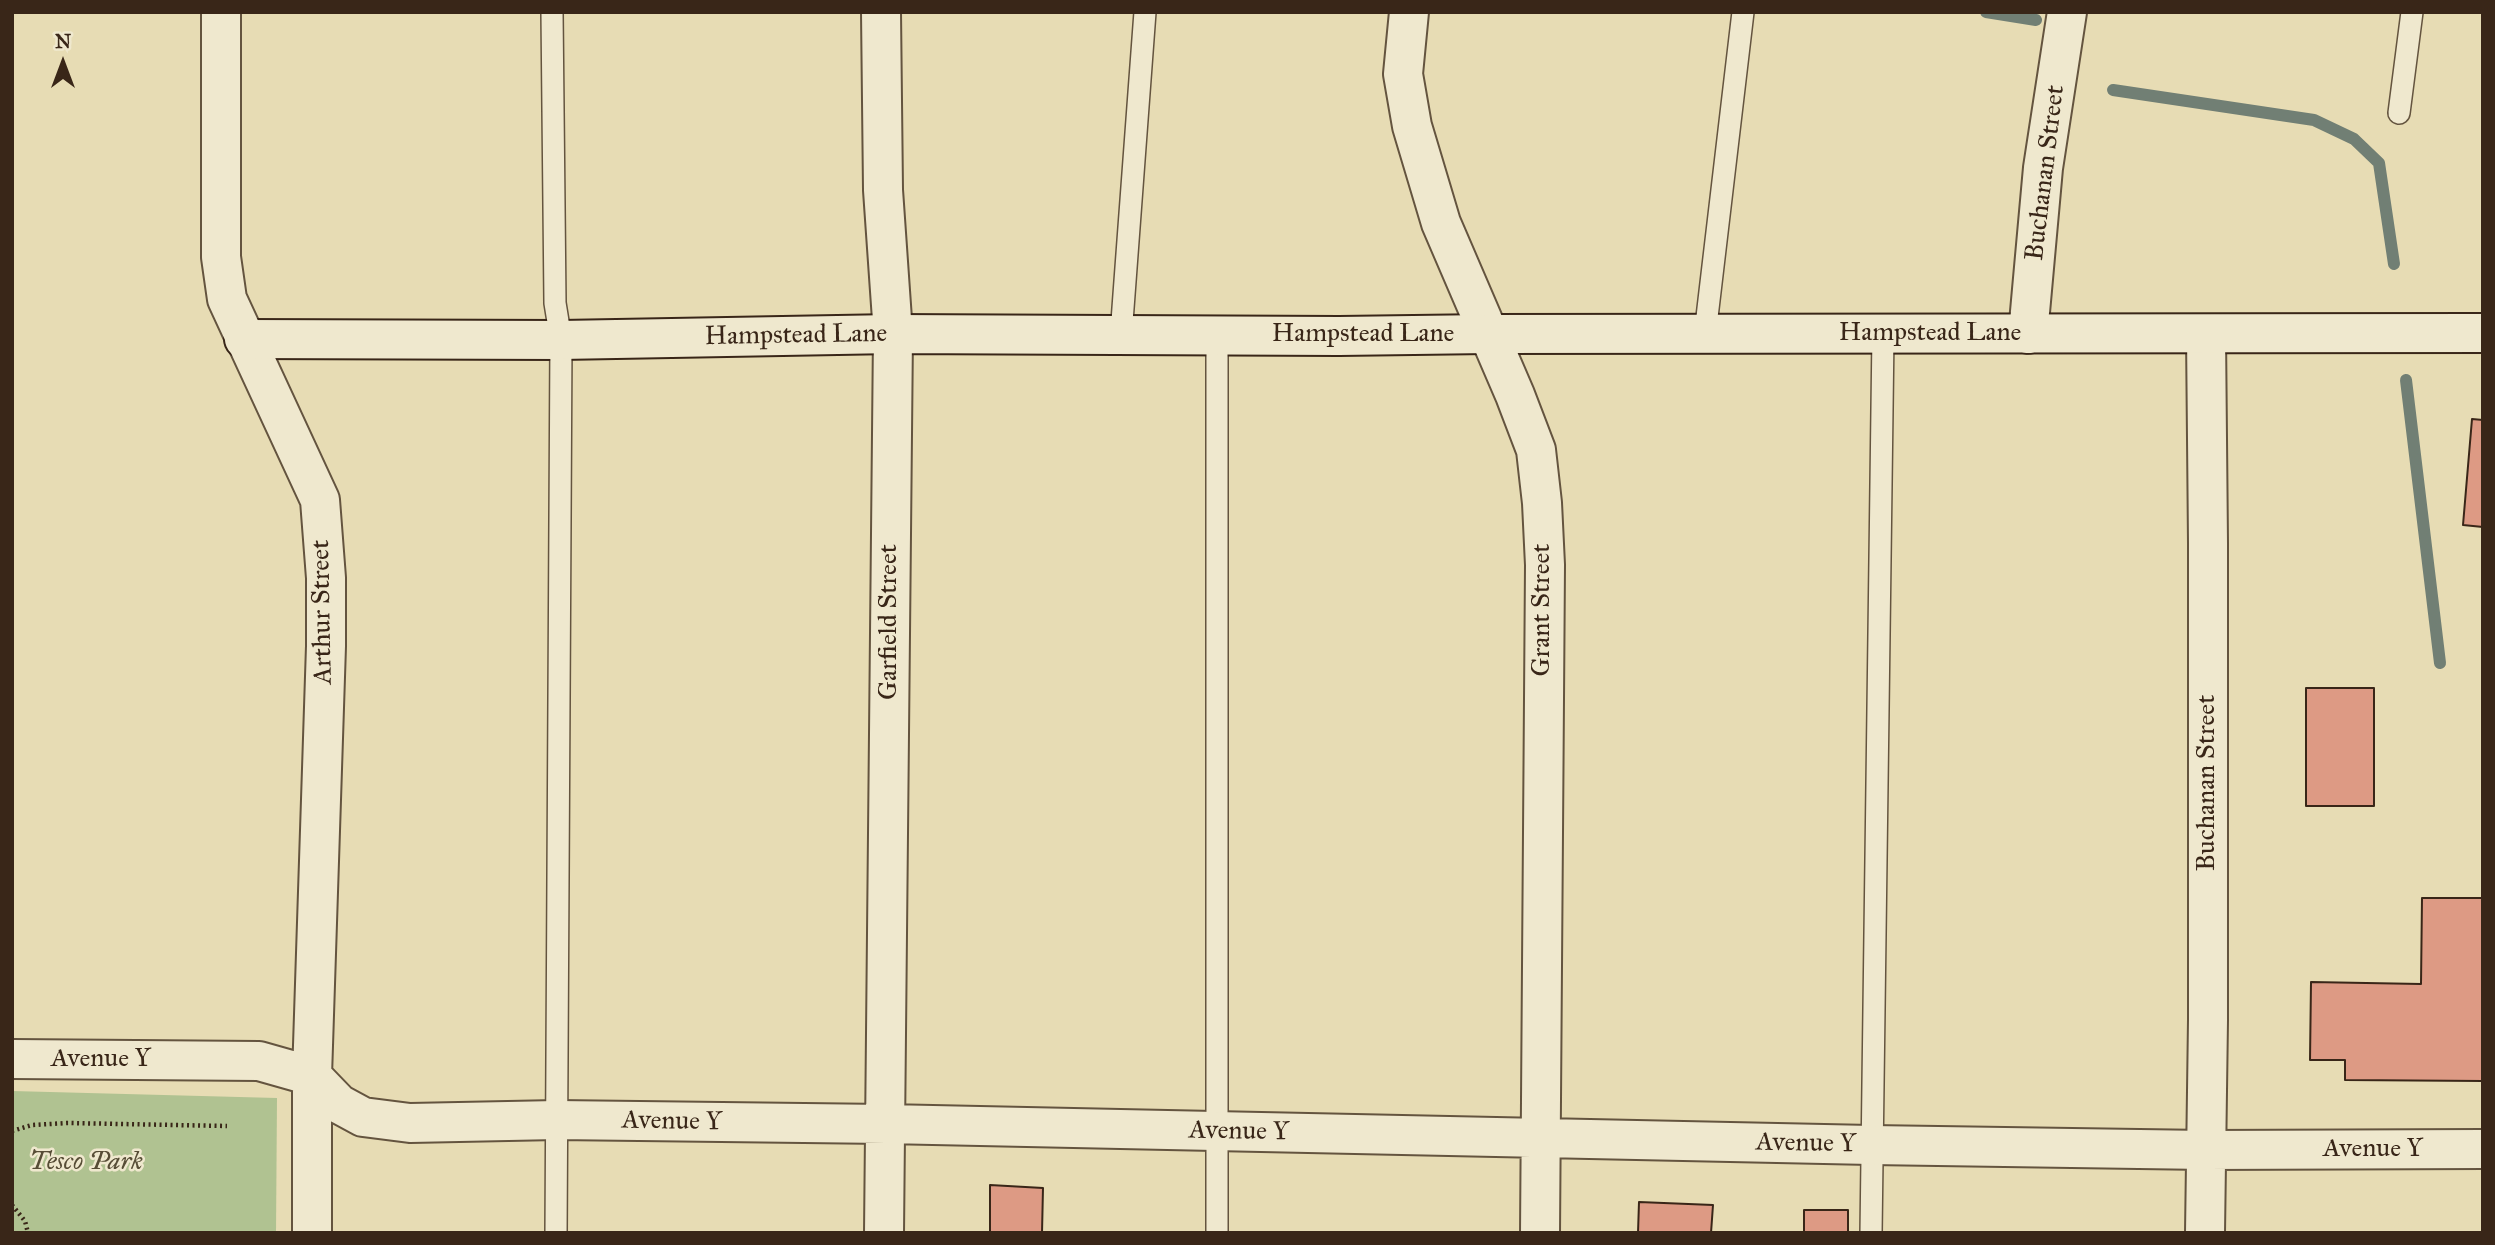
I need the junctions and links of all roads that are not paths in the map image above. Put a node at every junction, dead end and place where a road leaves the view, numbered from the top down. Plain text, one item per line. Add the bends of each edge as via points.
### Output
1 (221, 12) edge
2 (552, 12) edge
3 (881, 12) edge
4 (1145, 12) edge
5 (1409, 12) edge
6 (1742, 12) edge
7 (2067, 12) edge
8 (2412, 12) edge
9 (2399, 113) dead end
10 (2483, 333) edge
11 (893, 334) junction
12 (1488, 334) junction
13 (1704, 334) junction
14 (1882, 334) junction
15 (2028, 334) junction
16 (2206, 334) junction
17 (1121, 335) junction
18 (1217, 335) junction
19 (244, 339) junction
20 (561, 341) junction
21 (12, 1059) edge
22 (312, 1076) junction
23 (557, 1120) junction
24 (886, 1124) junction
25 (1217, 1132) junction
26 (1540, 1139) junction
27 (1871, 1145) junction
28 (2483, 1149) edge
29 (2206, 1150) junction
30 (312, 1233) edge
31 (556, 1233) edge
32 (884, 1233) edge
33 (1217, 1233) edge
34 (1540, 1233) edge
35 (1871, 1233) edge
36 (2205, 1233) edge

1 - 19 street, Arthur Street via 221,257 227,299
2 - 20 lane via 555,303
3 - 11 street, Garfield Street via 883,190
4 - 17 lane
5 - 12 street, Grant Street via 1403,74 1412,127 1441,223
6 - 13 lane
7 - 15 street, Buchanan Street via 2043,168
8 - 9 lane
10 - 16 street, Hampstead Lane
11 - 17 street, Hampstead Lane
11 - 20 street, Hampstead Lane
11 - 24 street, Garfield Street
12 - 13 street, Hampstead Lane
12 - 18 street, Hampstead Lane
12 - 26 street, Grant Street via 1536,450 1542,503
13 - 14 street, Hampstead Lane
14 - 15 street, Hampstead Lane
14 - 27 lane
15 - 16 street, Hampstead Lane
16 - 29 street, Buchanan Street
17 - 18 street, Hampstead Lane
18 - 25 lane
19 - 20 street, Hampstead Lane
19 - 22 street, Arthur Street via 320,500 326,646
20 - 23 lane
21 - 22 street, Avenue Y via 259,1061
22 - 23 street, Avenue Y via 339,1104 363,1117 410,1123
22 - 30 street, Arthur Street
23 - 24 street, Avenue Y
23 - 31 lane
24 - 25 street, Avenue Y
24 - 32 street, Garfield Street
25 - 26 street, Avenue Y
25 - 33 lane
26 - 27 street, Avenue Y
26 - 34 street, Grant Street
27 - 29 street, Avenue Y
27 - 35 lane
28 - 29 street, Avenue Y
29 - 36 street, Buchanan Street

